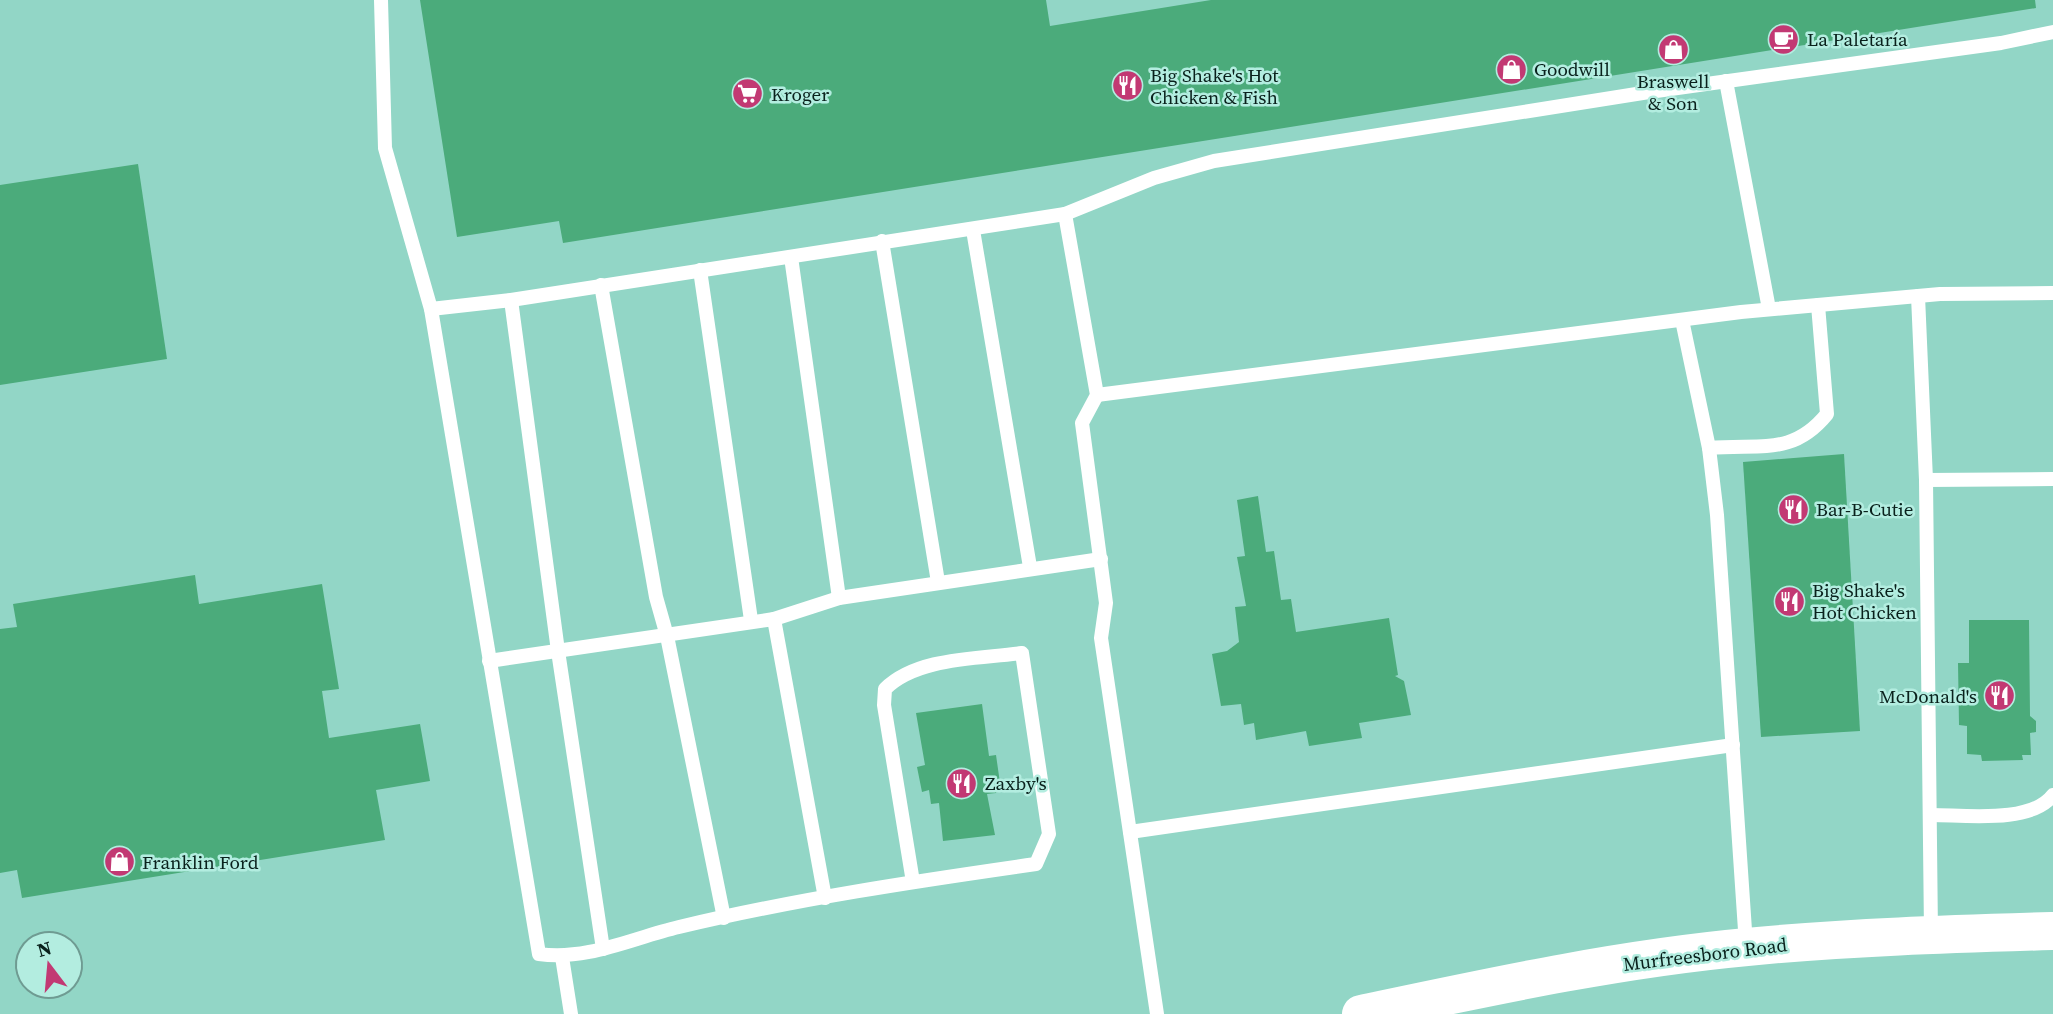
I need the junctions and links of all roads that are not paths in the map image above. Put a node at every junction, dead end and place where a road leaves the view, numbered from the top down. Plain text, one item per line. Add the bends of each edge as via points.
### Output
1 (381, 0) edge
2 (2053, 32) edge
3 (1727, 81) junction
4 (1065, 214) junction
5 (973, 230) junction
6 (882, 241) junction
7 (791, 257) junction
8 (700, 270) junction
9 (601, 285) junction
10 (2053, 293) edge
11 (1918, 296) junction
12 (511, 300) junction
13 (1818, 305) junction
14 (430, 309) junction
15 (1769, 309) junction
16 (1682, 320) junction
17 (1097, 394) junction
18 (1709, 448) junction
19 (2053, 479) edge
20 (1926, 480) junction
21 (1101, 559) junction
22 (1030, 567) junction
23 (939, 582) junction
24 (839, 598) junction
25 (774, 619) junction
26 (751, 620) junction
27 (667, 636) junction
28 (558, 651) junction
29 (489, 661) junction
30 (1733, 745) junction
31 (2053, 795) edge
32 (1932, 815) junction
33 (1130, 832) junction
34 (914, 881) junction
35 (825, 898) junction
36 (724, 918) junction
37 (2053, 931) edge
38 (1931, 934) junction
39 (1746, 947) junction
40 (603, 949) junction
41 (562, 957) junction
42 (571, 1014) edge
43 (1157, 1014) edge
44 (1361, 1014) edge

1 - 14 lane via 385,148
2 - 3 lane
3 - 4 lane via 1213,161 1154,178
3 - 15 lane
4 - 5 lane
4 - 17 lane
5 - 6 lane
5 - 22 lane
6 - 7 lane
6 - 23 lane
7 - 8 lane
7 - 24 lane
8 - 9 lane
8 - 26 lane
9 - 12 lane
9 - 27 lane via 656,597
10 - 11 lane
11 - 13 lane
11 - 20 lane
12 - 14 lane
12 - 28 lane
13 - 15 lane
13 - 18 lane via 1828,414 1812,433 1786,445
14 - 29 lane
15 - 16 lane
16 - 17 lane
16 - 18 lane
17 - 21 lane via 1082,423
18 - 30 lane
19 - 20 lane
20 - 32 lane
21 - 22 lane
21 - 33 lane via 1106,603 1101,638
22 - 23 lane
23 - 24 lane
24 - 25 lane
25 - 26 lane
25 - 35 lane
26 - 27 lane
27 - 28 lane
27 - 36 lane
28 - 29 lane
28 - 40 lane
29 - 41 lane via 539,954
30 - 33 lane
30 - 39 lane
31 - 32 lane via 2023,815
32 - 38 lane
33 - 43 lane
34 - 34 lane via 885,689 898,676 916,670 1022,653 1049,834 1036,864
34 - 35 lane
35 - 36 lane
36 - 40 lane
37 - 38 highway, Murfreesboro Road
38 - 39 highway, Murfreesboro Road
39 - 44 highway, Murfreesboro Road via 1565,972
40 - 41 lane
41 - 42 lane

